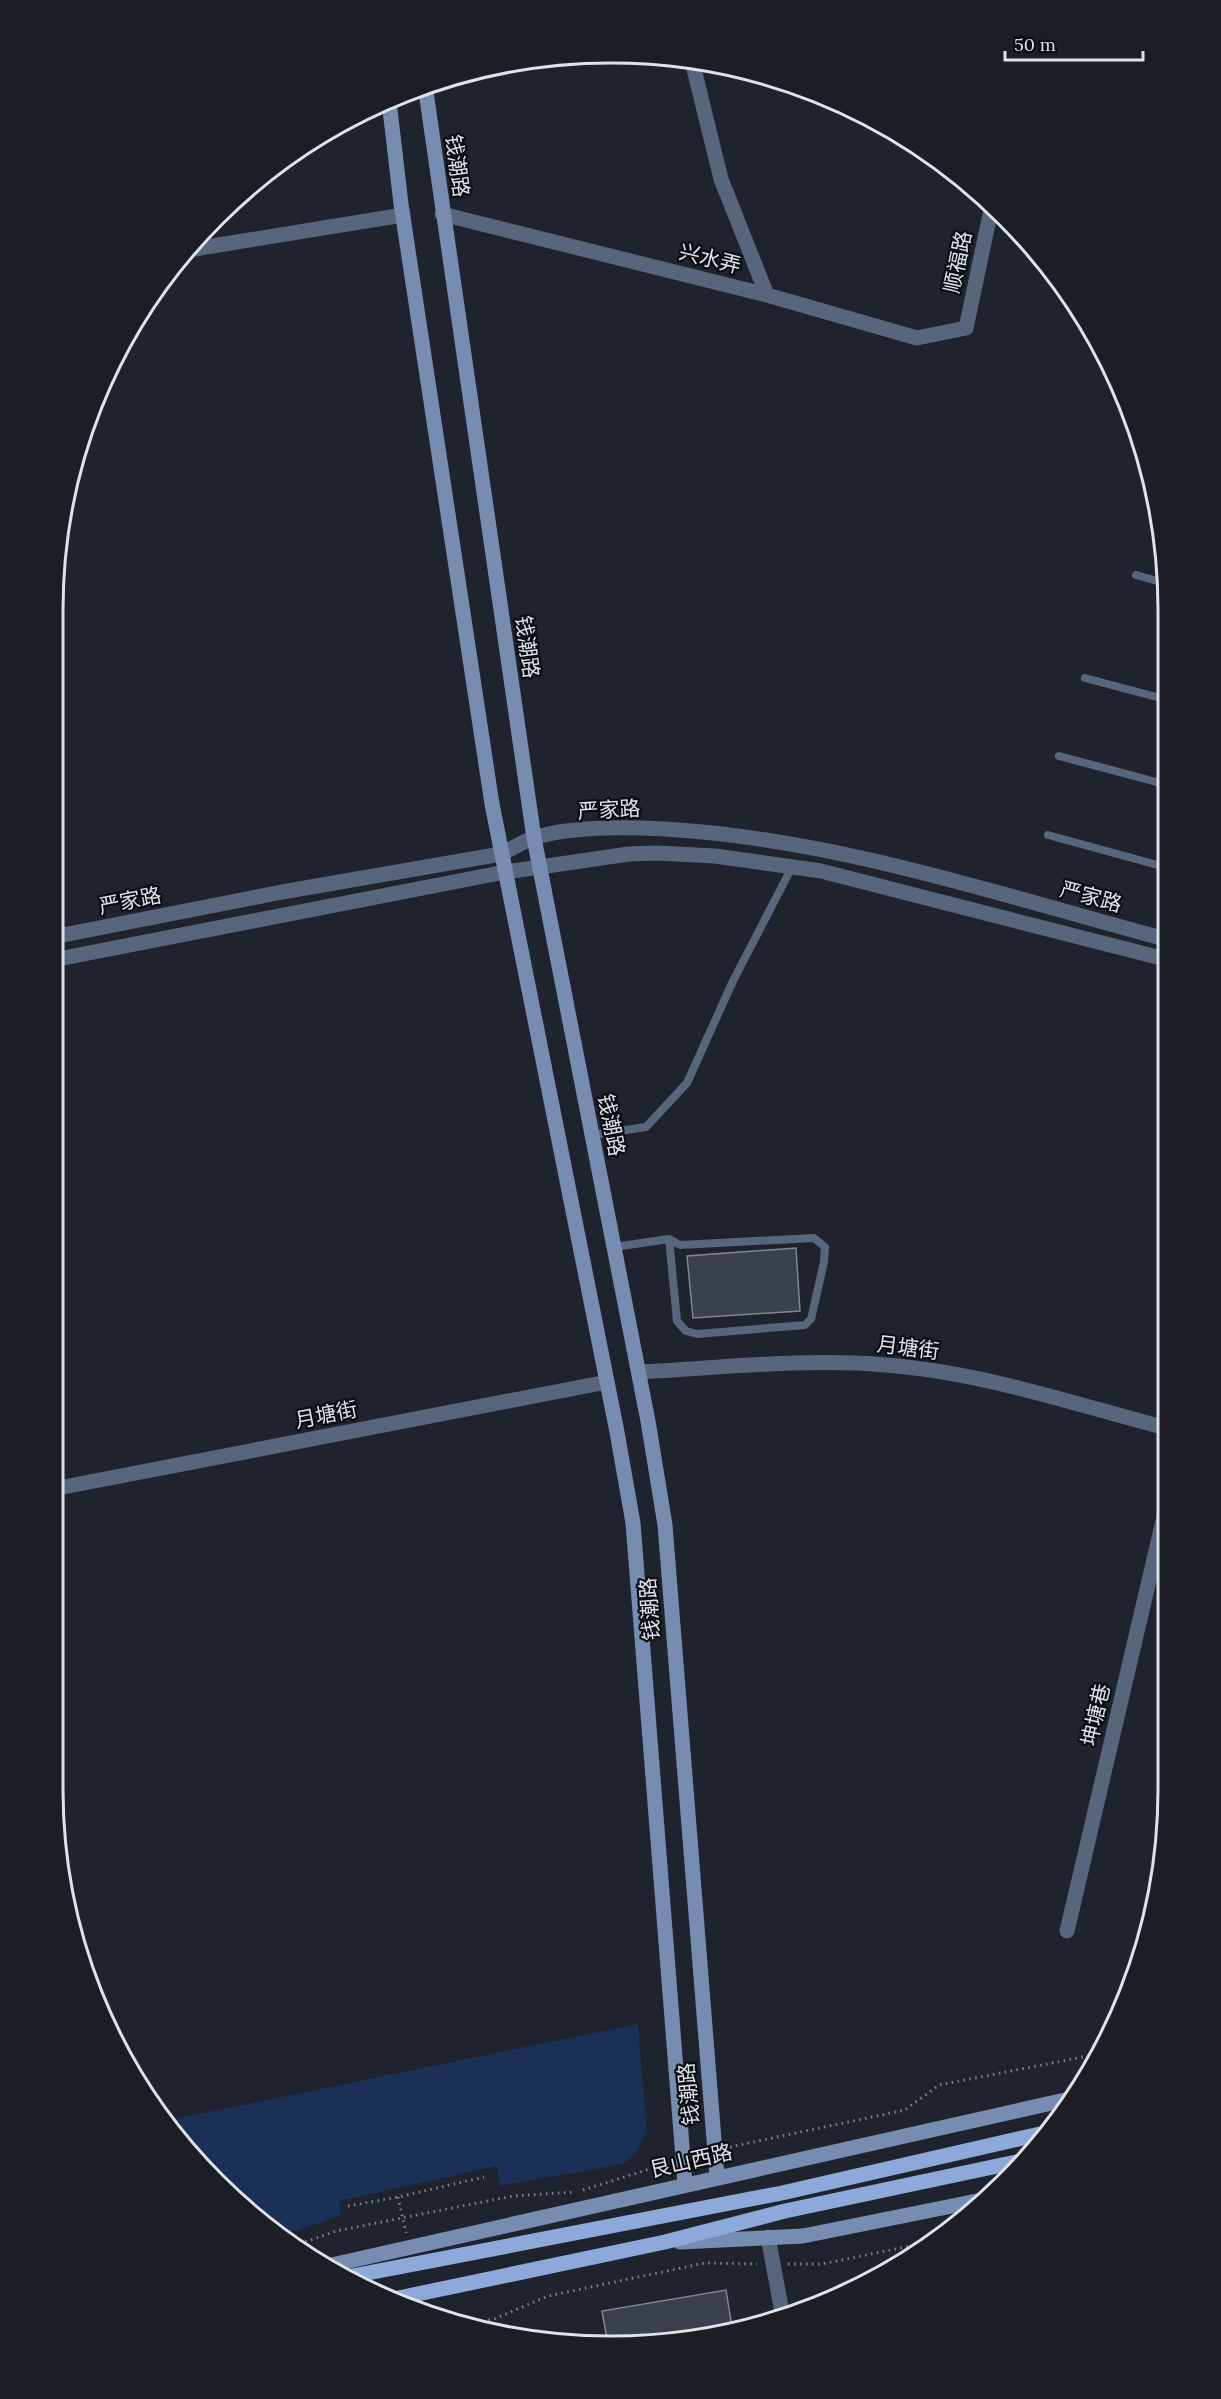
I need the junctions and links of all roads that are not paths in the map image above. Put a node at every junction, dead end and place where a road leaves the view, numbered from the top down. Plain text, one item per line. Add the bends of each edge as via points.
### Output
1 (694, 70) edge
2 (426, 95) edge
3 (390, 110) edge
4 (442, 214) junction
5 (403, 215) junction
6 (990, 216) edge
7 (201, 248) edge
8 (767, 295) junction
9 (966, 328) joint
10 (1136, 575) dead end
11 (1157, 581) edge
12 (1085, 678) dead end
13 (1158, 697) edge
14 (1059, 756) dead end
15 (1158, 782) edge
16 (1048, 835) dead end
17 (534, 838) junction
18 (501, 854) junction
19 (1158, 865) edge
20 (792, 867) junction
21 (539, 868) junction
22 (505, 872) junction
23 (63, 936) edge
24 (1158, 937) edge
25 (1158, 957) edge
26 (63, 958) edge
27 (592, 1135) junction
28 (669, 1239) junction
29 (614, 1247) junction
30 (639, 1372) junction
31 (607, 1382) junction
32 (1158, 1426) edge
33 (63, 1487) edge
34 (1158, 1542) edge
35 (1067, 1931) dead end
36 (1060, 2101) edge
37 (1034, 2135) edge
38 (1009, 2164) edge
39 (717, 2177) junction
40 (685, 2184) junction
41 (969, 2202) edge
42 (768, 2238) junction
43 (665, 2242) junction
44 (338, 2264) edge
45 (358, 2275) edge
46 (407, 2296) edge
47 (781, 2308) edge

1 - 8 street via 721,179
2 - 4 main road, 钱潮路
3 - 5 main road, 钱潮路
4 - 8 street, 兴水弄
4 - 17 main road, 钱潮路
5 - 7 street
5 - 18 main road, 钱潮路
6 - 9 street, 顺福路
8 - 9 street, 兴水弄 via 917,338
10 - 11 lane
12 - 13 lane
14 - 15 lane
16 - 19 lane
17 - 18 street, 严家路
17 - 21 main road, 钱潮路
17 - 24 street, 严家路 via 590,829 634,828 738,835 894,866
18 - 22 main road, 钱潮路
18 - 23 street, 严家路
20 - 21 street, 严家路 via 657,853
20 - 25 street, 严家路 via 882,884
20 - 27 lane via 733,981 687,1083 646,1127
21 - 22 street, 严家路
21 - 27 main road, 钱潮路
22 - 26 street, 严家路
22 - 31 main road, 钱潮路
27 - 29 main road, 钱潮路
28 - 28 lane via 677,1321 686,1331 697,1334 806,1325 811,1319 825,1247 814,1238 680,1245
28 - 29 lane
29 - 30 main road, 钱潮路
30 - 32 street, 月塘街 via 839,1362 887,1365 975,1378
30 - 39 main road, 钱潮路 via 665,1526
31 - 33 street, 月塘街
31 - 40 main road, 钱潮路 via 637,1552
34 - 35 street, 坤塘巷
36 - 39 main road, 艮山西路
37 - 45 main road via 782,2193
38 - 43 main road via 785,2211
39 - 40 main road, 艮山西路
40 - 44 main road, 艮山西路
41 - 42 main road via 803,2236
42 - 43 main road
42 - 47 street
43 - 46 main road

